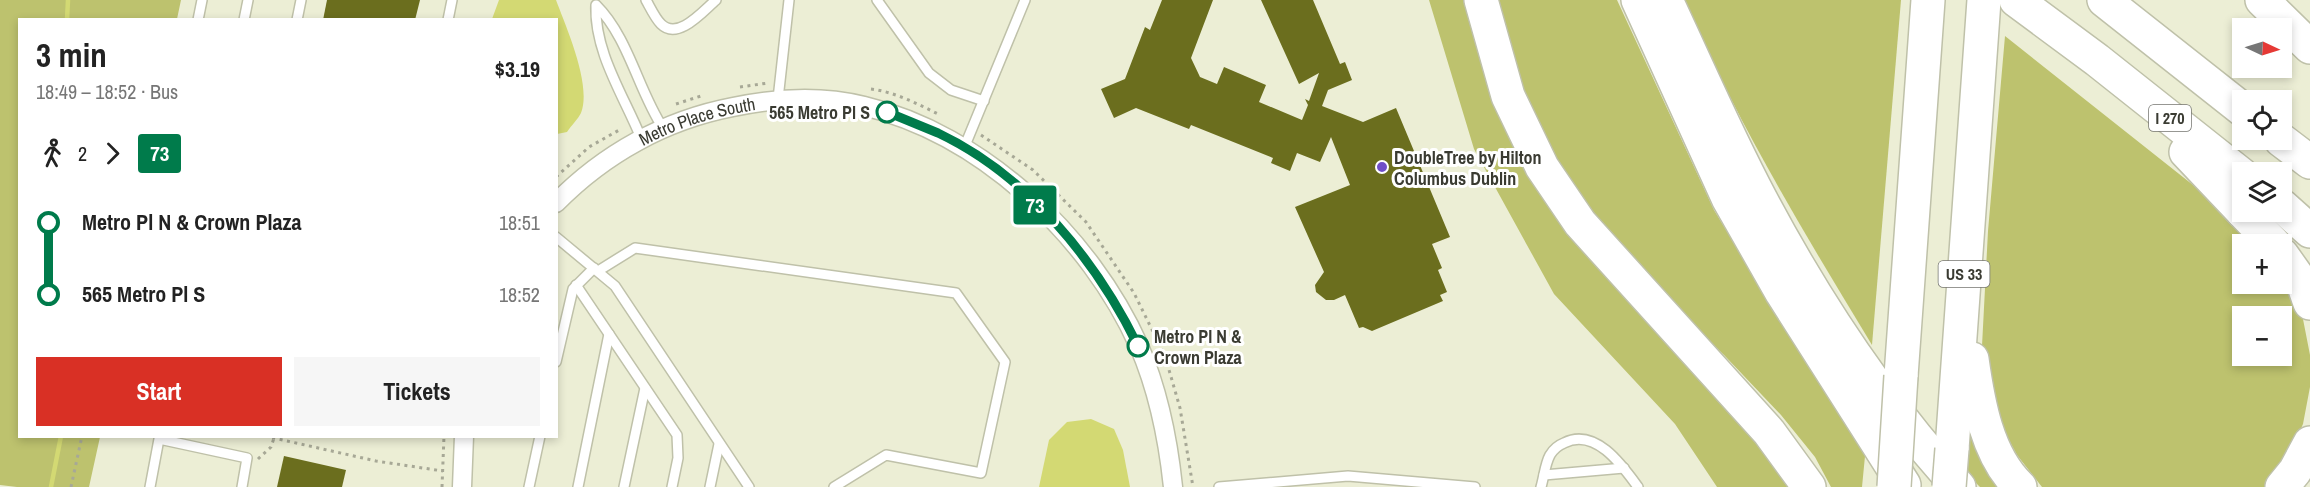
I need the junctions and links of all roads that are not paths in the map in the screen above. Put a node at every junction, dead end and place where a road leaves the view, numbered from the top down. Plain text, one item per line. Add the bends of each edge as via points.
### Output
1 (202, 0) edge
2 (248, 0) edge
3 (301, 0) edge
4 (452, 0) edge
5 (647, 0) edge
6 (716, 0) edge
7 (789, 0) edge
8 (877, 0) edge
9 (1025, 0) edge
10 (1481, 0) edge
11 (1638, 0) edge
12 (1666, 0) edge
13 (1928, 0) edge
14 (1984, 0) edge
15 (2016, 0) edge
16 (2104, 0) edge
17 (2262, 0) edge
18 (595, 3) edge
19 (198, 18) edge
20 (244, 18) edge
21 (297, 18) edge
22 (448, 18) edge
23 (2310, 47) edge
24 (2097, 60) junction
25 (778, 91) junction
26 (1977, 99) junction
27 (984, 101) junction
28 (2232, 101) edge
29 (658, 121) junction
30 (637, 130) junction
31 (964, 148) junction
32 (2292, 148) edge
33 (2310, 162) edge
34 (2232, 168) edge
35 (2232, 200) edge
36 (558, 201) edge
37 (2292, 215) edge
38 (2253, 222) edge
39 (2310, 231) edge
40 (2265, 234) edge
41 (558, 239) edge
42 (2292, 269) edge
43 (596, 270) junction
44 (576, 285) junction
45 (2310, 303) edge
46 (609, 334) junction
47 (558, 353) edge
48 (645, 388) junction
49 (464, 438) edge
50 (540, 438) edge
51 (2310, 443) edge
52 (719, 444) junction
53 (1624, 468) junction
54 (1544, 475) junction
55 (1348, 476) junction
56 (1303, 483) edge
57 (1389, 483) edge
58 (1435, 485) edge
59 (153, 486) edge
60 (1249, 486) edge
61 (242, 487) edge
62 (462, 487) edge
63 (529, 487) edge
64 (578, 487) edge
65 (624, 487) edge
66 (672, 487) edge
67 (710, 487) edge
68 (748, 487) edge
69 (834, 487) edge
70 (1173, 487) edge
71 (1219, 487) edge
72 (1347, 487) edge
73 (1474, 487) edge
74 (1541, 487) edge
75 (1638, 487) edge
76 (1809, 487) edge
77 (1894, 487) edge
78 (1905, 487) edge
79 (1949, 487) edge
80 (1959, 487) edge
81 (2020, 487) edge
82 (2282, 487) edge

1 - 19 lane
2 - 20 lane
3 - 21 lane
4 - 22 lane
5 - 6 lane via 660,24 669,30 680,29
7 - 25 lane
8 - 27 lane via 929,73 951,90
9 - 27 lane
10 - 76 highway via 1508,96 1542,167 1580,223 1769,432
11 - 78 highway via 1728,198 1782,293
12 - 80 highway via 1759,198 1816,296 1918,443
13 - 77 highway, bridge
14 - 26 highway, US 33
15 - 24 highway, I 270
16 - 28 highway
17 - 23 highway
18 - 29 lane via 609,18
18 - 30 lane via 603,51
24 - 34 highway, I 270
24 - 35 highway
25 - 29 street, Metro Place South via 720,109
25 - 31 street, Metro Place South via 820,100 861,97
26 - 79 highway, US 33, bridge
26 - 81 highway via 1972,358 1978,405 1993,446
27 - 31 lane
29 - 30 street, Metro Place South
30 - 36 street, Metro Place South
31 - 70 street, Metro Place South via 1010,179 1068,237 1116,304 1139,347 1155,391
32 - 33 highway
37 - 39 highway
38 - 40 highway
41 - 43 lane
42 - 45 highway
43 - 44 lane
43 - 52 lane via 615,286
43 - 69 lane via 635,248 956,293 1005,362 981,473 886,455
44 - 46 lane
44 - 47 lane
46 - 48 lane
46 - 64 lane
48 - 65 lane
48 - 66 lane via 677,435 678,458
49 - 62 street
50 - 63 lane
51 - 82 highway
52 - 67 lane
52 - 68 lane
53 - 54 lane
53 - 54 lane via 1602,446 1571,439 1550,456
53 - 75 lane
54 - 74 lane
55 - 56 lane
55 - 57 lane
55 - 72 lane
56 - 60 lane
57 - 58 lane
58 - 73 lane
59 - 61 lane via 159,439 247,458
60 - 71 lane

